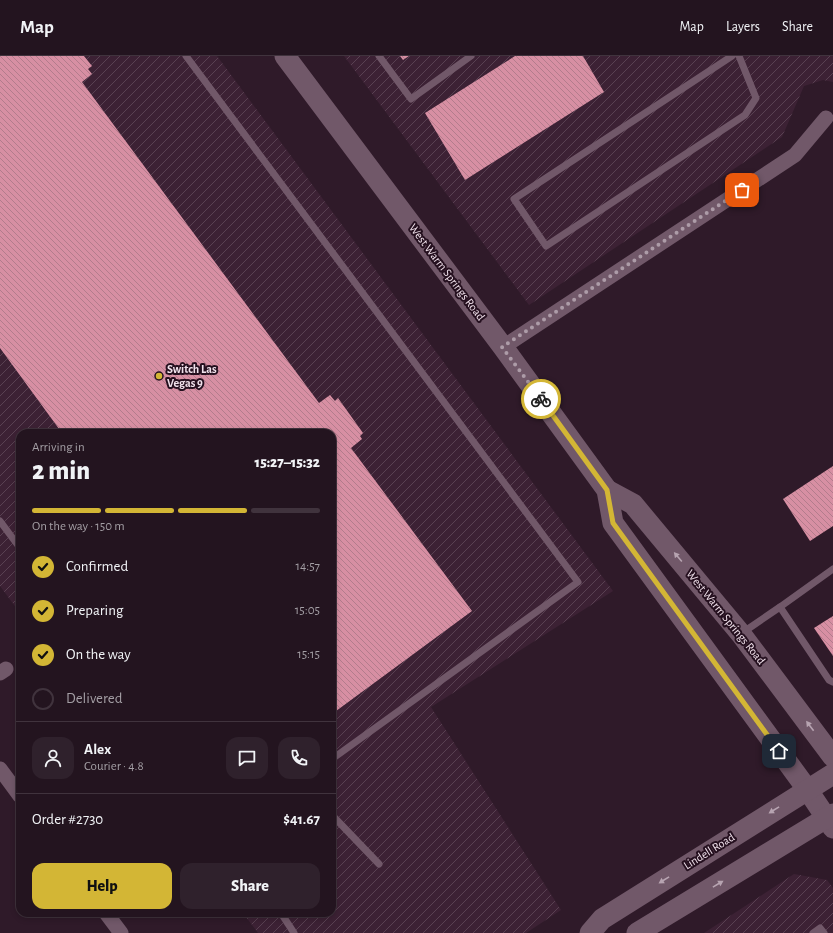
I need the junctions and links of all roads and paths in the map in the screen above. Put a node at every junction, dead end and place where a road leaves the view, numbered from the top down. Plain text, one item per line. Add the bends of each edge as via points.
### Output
1 (186, 56) edge
2 (286, 56) edge
3 (378, 56) edge
4 (471, 56) edge
5 (732, 56) edge
6 (739, 56) edge
7 (826, 118) dead end
8 (502, 347) junction
9 (607, 490) junction
10 (0, 521) edge
11 (16, 543) edge
12 (832, 571) edge
13 (780, 608) junction
14 (741, 634) junction
15 (833, 682) edge
16 (336, 756) edge
17 (833, 757) edge
18 (0, 769) edge
19 (833, 774) edge
20 (807, 790) junction
21 (16, 791) edge
22 (336, 819) edge
23 (831, 820) edge
24 (379, 864) dead end
25 (109, 917) edge
26 (284, 917) edge
27 (121, 933) edge
28 (294, 933) edge
29 (590, 933) edge
30 (637, 933) edge
31 (813, 933) edge
32 (824, 933) edge

1 - 16 lane via 578,582
2 - 8 main road, West Warm Springs Road
3 - 4 lane via 411,98
5 - 6 lane via 514,199 546,246 746,115 756,98
7 - 8 street via 795,155
8 - 9 main road, West Warm Springs Road
14 -> 9 main road, West Warm Springs Road via 633,504
9 - 20 main road, West Warm Springs Road via 613,523
10 - 11 lane
12 - 13 lane
13 - 14 lane
13 - 15 lane via 829,680
17 -> 14 main road, West Warm Springs Road
18 - 21 street
19 - 20 main road, Lindell Road
20 - 23 main road, West Warm Springs Road
20 -> 29 main road, Lindell Road via 602,919
22 - 24 lane
30 -> 23 main road
25 - 27 street
26 - 28 lane
31 - 32 lane via 820,928

